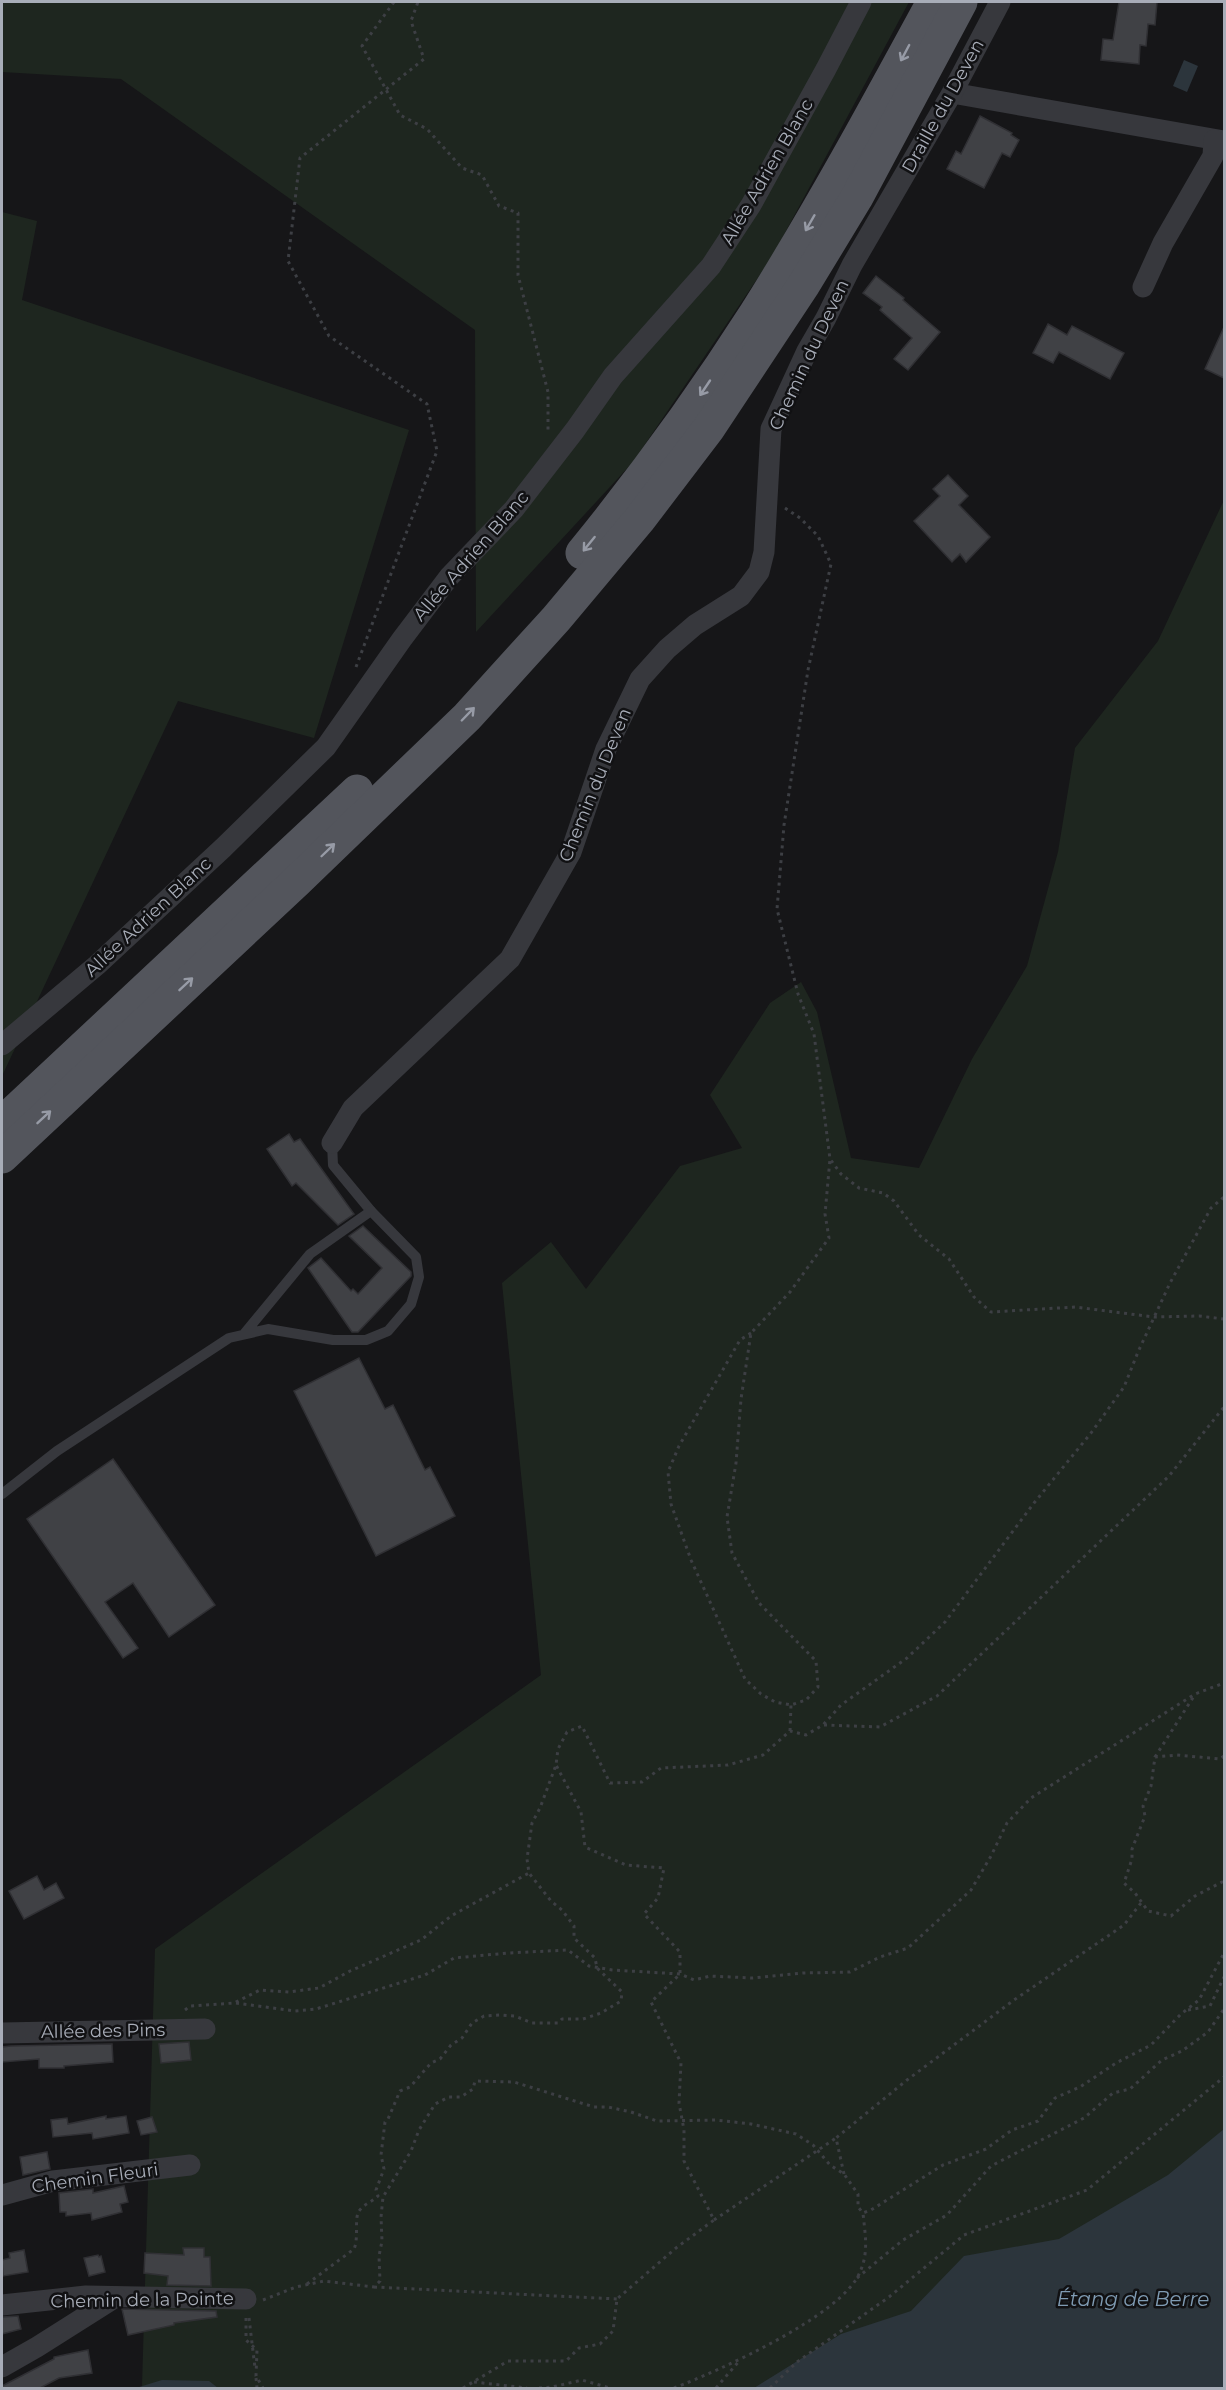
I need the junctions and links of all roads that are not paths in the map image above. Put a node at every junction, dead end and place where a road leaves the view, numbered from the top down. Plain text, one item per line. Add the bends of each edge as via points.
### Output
1 (861, 2) edge
2 (933, 2) edge
3 (961, 2) edge
4 (1000, 2) edge
5 (952, 93) junction
6 (1219, 140) edge
7 (885, 210) joint
8 (1143, 287) dead end
9 (2, 1045) edge
10 (2, 1123) edge
11 (332, 1143) joint
12 (2, 1157) edge
13 (371, 1211) junction
14 (244, 1334) junction
15 (2, 1494) edge
16 (205, 2029) dead end
17 (2, 2033) edge
18 (190, 2165) dead end
19 (2, 2195) edge
20 (116, 2296) junction
21 (246, 2299) road end
22 (2, 2305) edge
23 (2, 2367) edge

1 - 9 street, Allée Adrien Blanc via 751,204 711,266 613,376 514,509 449,577 326,747 97,965
2 -> 10 main road via 810,224 754,315 623,503 538,608 355,794
12 -> 3 main road via 467,717 631,529 709,428 803,286 857,197
4 - 5 street, Draille du Deven
5 - 6 street
5 - 7 street, Draille du Deven
6 - 8 street
7 - 11 street, Chemin du Deven via 807,351 771,429 764,552 759,572 741,596 695,625 640,679 606,749 571,852 510,959 353,1108
11 - 13 lane via 333,1165
13 - 14 lane via 310,1254
13 - 14 lane via 416,1257 419,1277 411,1304 388,1331 366,1340 333,1340 268,1329
14 - 15 lane via 229,1338 123,1407
16 - 17 street, Allée des Pins
18 - 19 street, Chemin Fleuri via 53,2181
20 - 21 street, Chemin de la Pointe
20 - 22 street, Chemin de la Pointe
20 - 23 street

